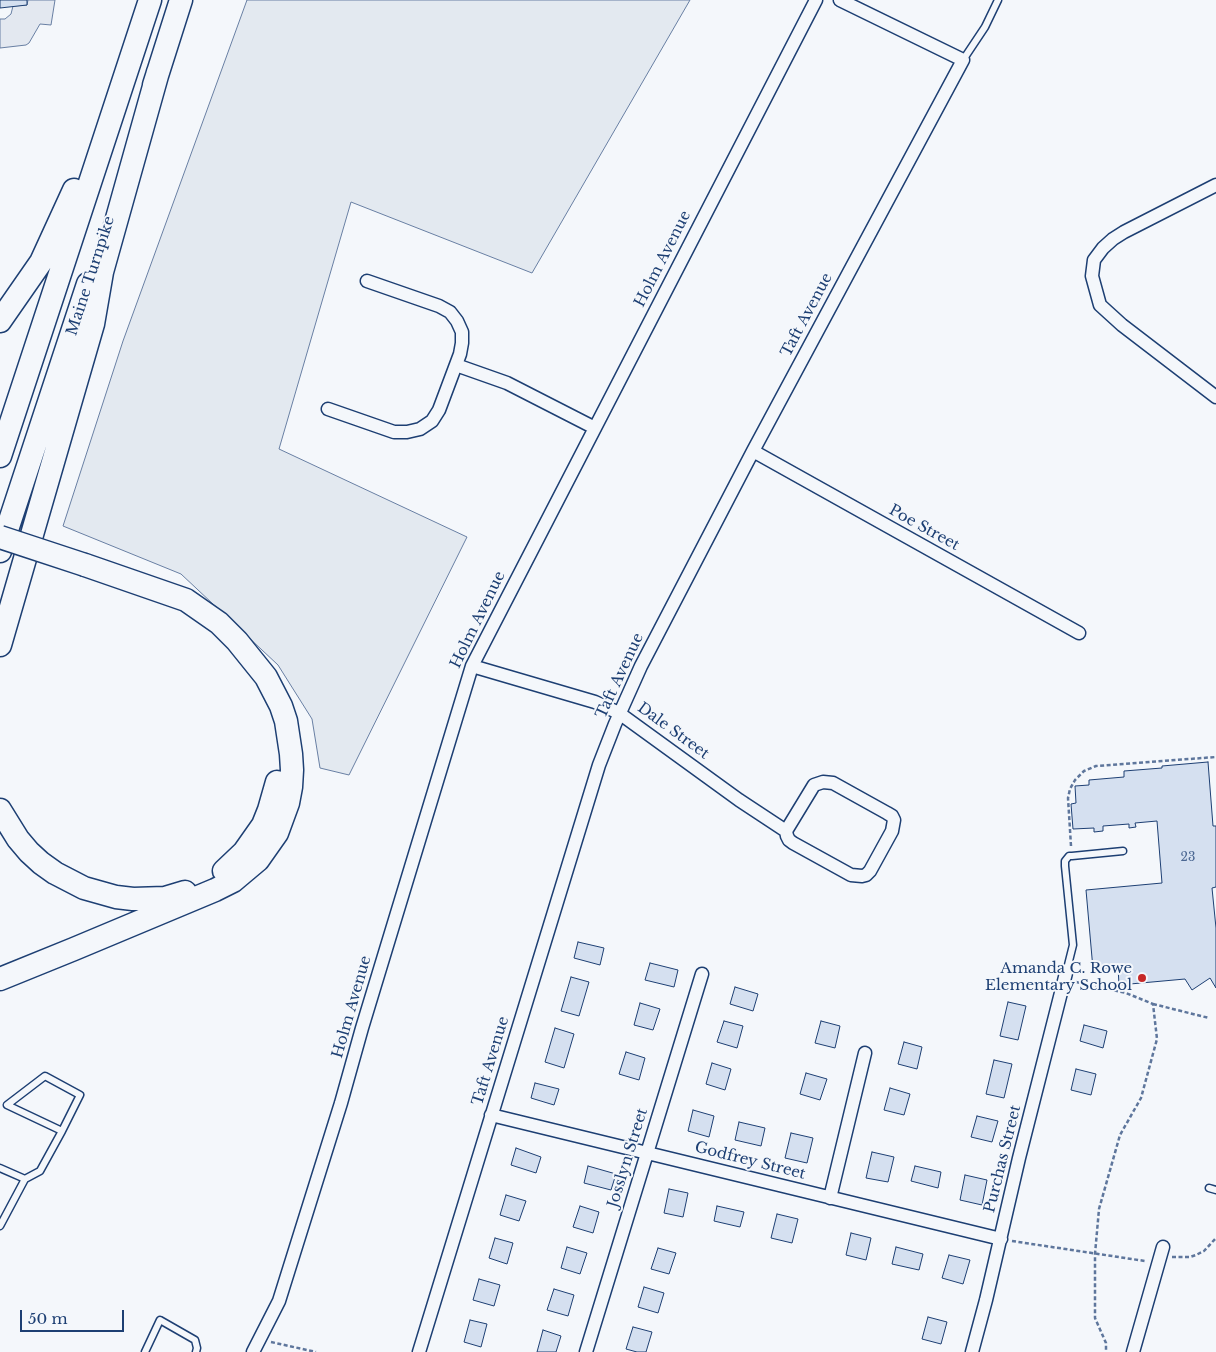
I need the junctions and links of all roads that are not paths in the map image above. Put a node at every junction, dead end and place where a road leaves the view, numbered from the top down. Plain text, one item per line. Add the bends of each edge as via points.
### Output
1 (150, 0) edge
2 (180, 0) edge
3 (816, 0) edge
4 (840, 0) edge
5 (998, 0) edge
6 (963, 60) junction
7 (158, 72) junction
8 (92, 176) junction
9 (1214, 189) edge
10 (367, 281) dead end
11 (0, 321) edge
12 (456, 365) junction
13 (1216, 397) edge
14 (328, 409) dead end
15 (595, 428) junction
16 (752, 451) junction
17 (0, 456) edge
18 (0, 537) edge
19 (0, 551) edge
20 (83, 571) junction
21 (1079, 633) dead end
22 (0, 645) edge
23 (472, 666) junction
24 (620, 713) junction
25 (0, 810) edge
26 (786, 830) junction
27 (1124, 851) dead end
28 (702, 974) dead end
29 (1065, 977) joint
30 (0, 979) edge
31 (865, 1053) dead end
32 (492, 1115) junction
33 (62, 1131) junction
34 (647, 1153) junction
35 (0, 1168) edge
36 (24, 1179) junction
37 (1209, 1188) dead end
38 (1216, 1190) edge
39 (830, 1198) junction
40 (1, 1223) edge
41 (1001, 1240) junction
42 (1163, 1247) dead end
43 (145, 1352) edge
44 (196, 1352) edge
45 (253, 1352) edge
46 (419, 1352) edge
47 (586, 1352) edge
48 (972, 1352) edge
49 (1133, 1352) edge

1 - 8 highway, Maine Turnpike
2 - 7 highway, Maine Turnpike
3 - 15 street, Holm Avenue
4 - 6 street
5 - 6 lane
6 - 16 street, Taft Avenue
7 - 19 highway, Maine Turnpike
7 - 22 highway via 102,272 93,324
8 - 11 highway via 75,189 42,262
8 - 17 highway, Maine Turnpike
9 - 13 street via 1113,239 1094,260 1092,276 1100,305
10 - 12 street via 450,312 462,332
12 - 14 street via 439,410 432,421 420,429 394,432
12 - 15 street via 507,383
15 - 23 street, Holm Avenue
16 - 21 street, Poe Street
16 - 24 street, Taft Avenue
18 - 20 highway, bridge
19 - 20 highway
20 - 25 highway via 180,611 215,637 246,671 264,698 277,746 278,779 270,810 244,852 222,873 188,891 149,899 100,894 55,873 18,839
20 - 30 highway via 186,600 220,623 266,678 277,698 288,737 292,787 277,833 258,860 233,881
23 - 24 street, Dale Street via 595,702
23 - 45 street, Holm Avenue via 279,1301
24 - 26 street, Dale Street via 739,800
24 - 32 street, Taft Avenue via 598,765
26 - 26 street via 814,786 823,782 833,783 887,812 894,820 892,832 870,872 862,876 851,875 794,843
27 - 29 lane via 1069,856 1066,861 1073,944
28 - 34 street, Josslyn Street
29 - 41 street, Purchas Street
31 - 39 street
32 - 34 street, Godfrey Street
32 - 46 street, Taft Avenue
33 - 33 lane via 80,1094 44,1076 7,1105
33 - 36 lane via 40,1171
34 - 39 street, Godfrey Street
34 - 47 street, Josslyn Street
35 - 36 lane
36 - 40 lane
37 - 38 lane
39 - 41 street, Godfrey Street
41 - 48 street, Purchas Street
42 - 49 street
43 - 44 lane via 160,1320 195,1340

